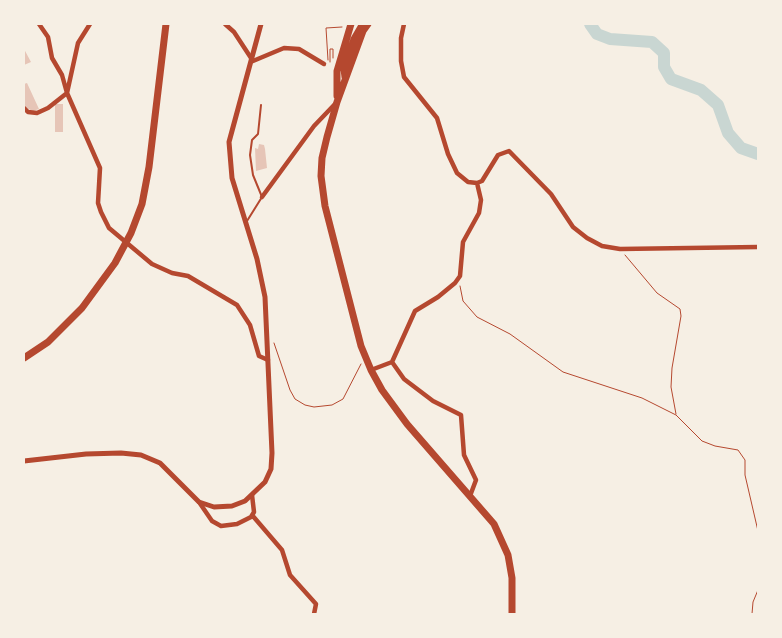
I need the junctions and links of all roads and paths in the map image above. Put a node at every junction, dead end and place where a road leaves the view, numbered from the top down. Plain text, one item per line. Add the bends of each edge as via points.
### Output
1 (40, 24) edge
2 (90, 24) edge
3 (166, 24) edge
4 (225, 24) edge
5 (261, 24) edge
6 (356, 24) edge
7 (363, 24) edge
8 (368, 24) edge
9 (404, 24) edge
10 (347, 25) edge
11 (344, 46) junction
12 (253, 61) junction
13 (324, 64) dead end
14 (333, 64) dead end
15 (346, 80) junction
16 (67, 92) junction
17 (337, 101) junction
18 (261, 105) dead end
19 (24, 108) edge
20 (477, 183) junction
21 (262, 196) junction
22 (245, 223) junction
23 (758, 247) edge
24 (620, 249) junction
25 (460, 276) junction
26 (266, 330) junction
27 (24, 358) edge
28 (366, 358) junction
29 (268, 360) junction
30 (392, 362) junction
31 (371, 370) junction
32 (676, 415) junction
33 (24, 461) edge
34 (252, 495) junction
35 (470, 496) junction
36 (199, 502) junction
37 (252, 515) junction
38 (758, 531) edge
39 (758, 590) edge
40 (314, 614) edge
41 (512, 614) edge
42 (752, 614) edge

1 - 16 street via 48,37 52,58
2 - 16 street via 78,43
3 - 27 main road via 149,167 142,204 131,232 115,263 82,308 48,342
4 - 12 street
5 - 12 street
6 - 11 main road
7 - 15 main road via 344,69
8 - 15 main road
9 - 20 street via 401,61 404,77 437,118 457,172 468,182
10 - 11 main road
10 - 14 path via 326,28 328,62 331,62 330,49 333,49
11 - 17 main road via 337,77
12 - 13 street via 284,48 299,49
12 - 22 street via 229,142 232,178
15 - 17 main road
16 - 19 street via 48,108 36,113
16 - 29 street via 100,168 98,203 109,228 152,264 188,276 237,305 250,325 259,356
17 - 21 street via 314,126
17 - 28 main road via 322,158 322,190
18 - 21 lane via 258,134 252,140 250,155 253,175
20 - 24 street via 482,181 498,155 509,151 551,194 573,227 602,246
20 - 25 street via 481,200 479,213 463,242
21 - 22 lane
22 - 26 street via 265,297
23 - 24 street
24 - 32 path via 656,293 680,309 672,368
25 - 30 street via 438,297 415,311
25 - 32 path via 460,292 477,317 510,334 563,372 642,398
26 - 28 path via 275,344 295,399 314,407 332,405 343,399 358,367
26 - 29 street
28 - 31 main road
29 - 34 street via 271,469 265,482
30 - 31 street
30 - 35 street via 404,379 433,402 461,415 464,455 476,480
31 - 35 main road via 407,424
32 - 38 path via 702,441 743,454
33 - 36 street via 86,454 141,455 160,463
34 - 36 street via 232,506 214,508
34 - 37 street via 255,504
35 - 41 main road via 494,524 508,555
36 - 37 street via 212,521 221,526 237,524
37 - 40 street via 282,550 290,575 316,604
39 - 42 path

